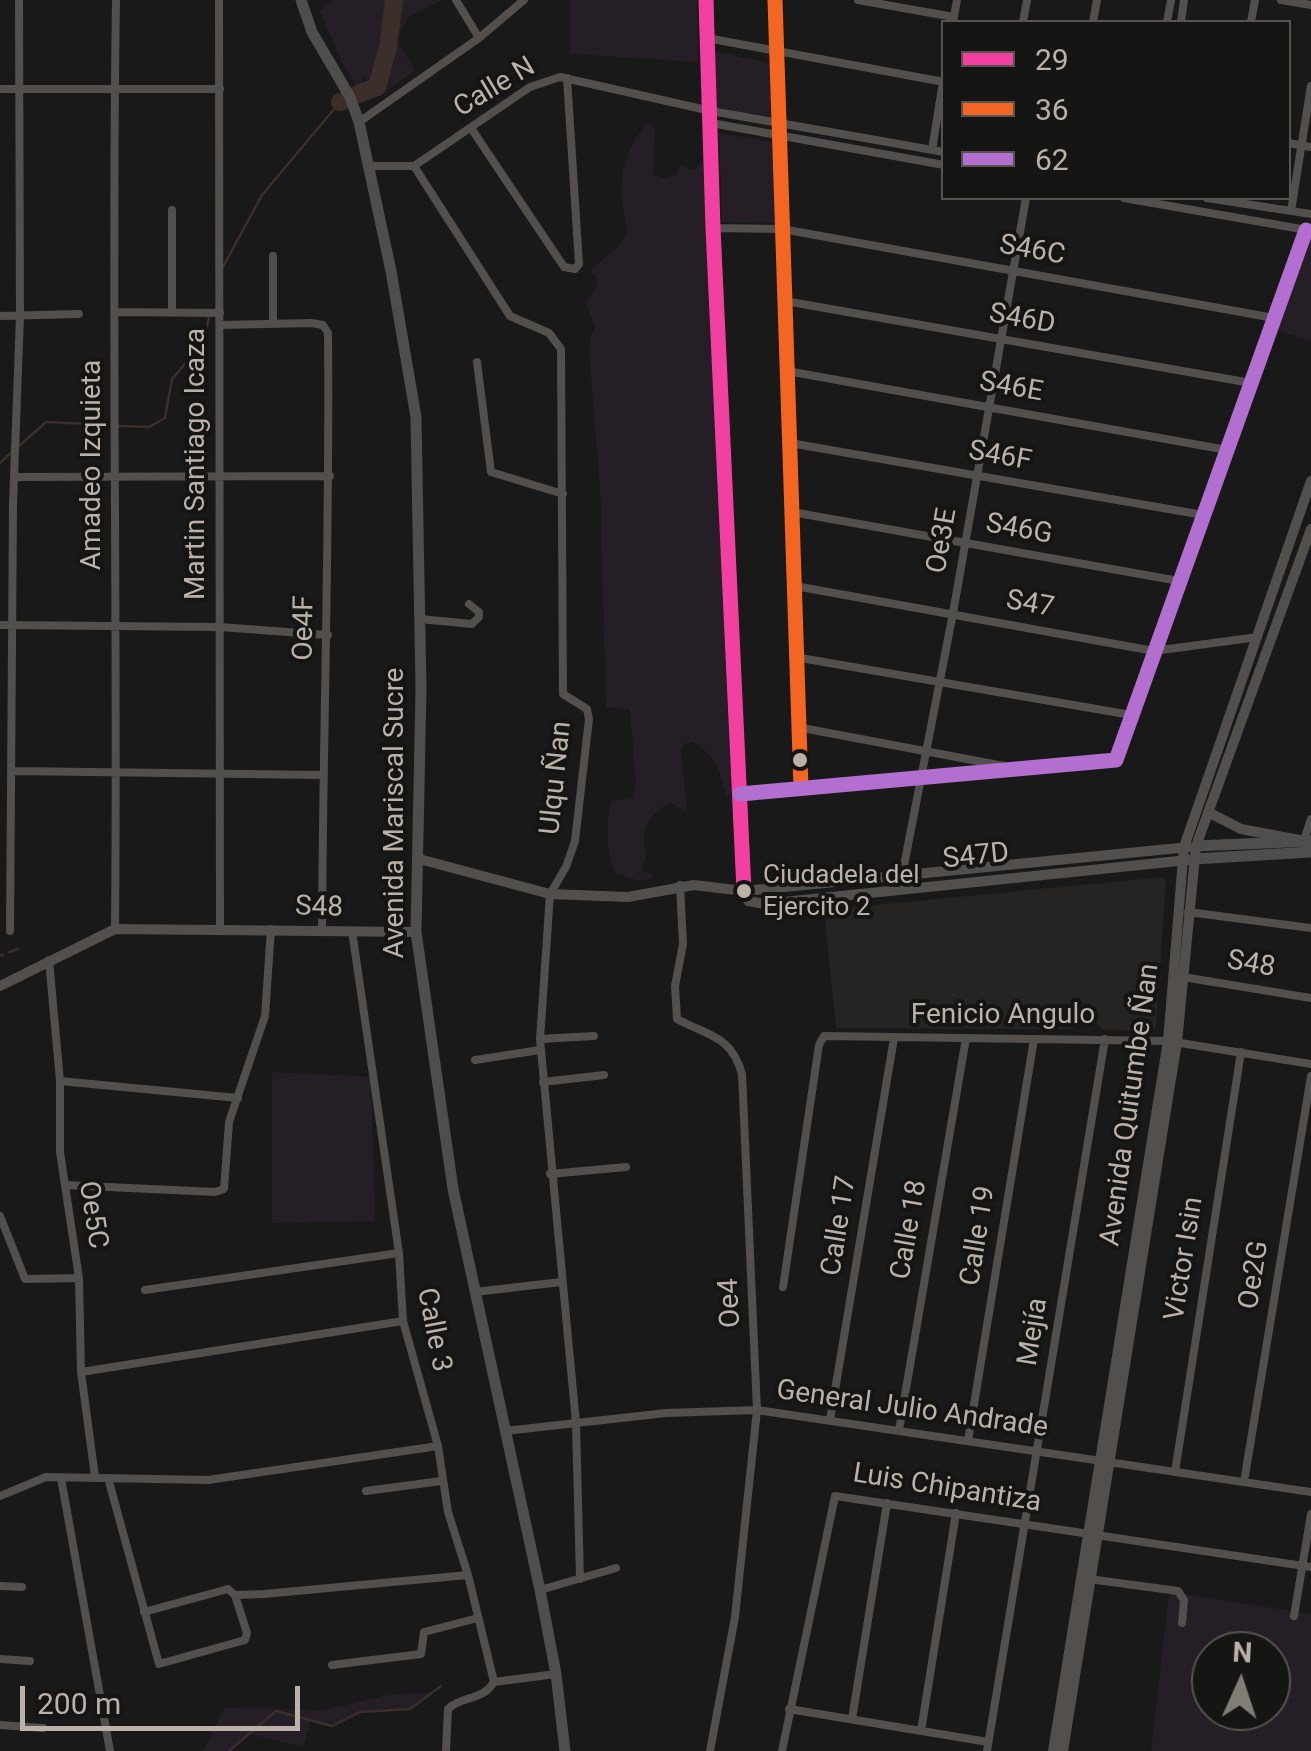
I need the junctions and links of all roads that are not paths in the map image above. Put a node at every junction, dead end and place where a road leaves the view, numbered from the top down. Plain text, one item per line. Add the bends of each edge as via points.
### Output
1 (19, 0) edge
2 (116, 0) edge
3 (219, 0) edge
4 (302, 0) edge
5 (456, 0) edge
6 (524, 0) edge
7 (706, 0) edge
8 (775, 0) edge
9 (858, 0) edge
10 (957, 0) edge
11 (1282, 0) edge
12 (1311, 5) edge
13 (954, 20) edge
14 (479, 38) junction
15 (707, 38) junction
16 (776, 53) junction
17 (567, 78) junction
18 (941, 81) edge
19 (1311, 86) edge
20 (0, 89) edge
21 (114, 89) junction
22 (220, 89) junction
23 (18, 90) junction
24 (941, 94) edge
25 (710, 111) junction
26 (358, 122) junction
27 (711, 124) junction
28 (778, 124) junction
29 (470, 128) junction
30 (779, 136) junction
31 (1291, 143) edge
32 (1300, 145) junction
33 (1311, 146) edge
34 (932, 150) junction
35 (941, 152) edge
36 (941, 164) edge
37 (368, 166) junction
38 (414, 166) junction
39 (1026, 200) edge
40 (1150, 200) edge
41 (1220, 200) edge
42 (172, 210) dead end
43 (1291, 211) junction
44 (1311, 214) edge
45 (713, 228) junction
46 (782, 229) junction
47 (1308, 230) edge
48 (273, 256) dead end
49 (1014, 271) junction
50 (785, 301) junction
51 (115, 312) junction
52 (172, 312) junction
53 (215, 312) junction
54 (79, 314) dead end
55 (0, 316) edge
56 (20, 316) junction
57 (1274, 318) junction
58 (273, 323) junction
59 (220, 325) junction
60 (1002, 339) junction
61 (476, 362) dead end
62 (787, 371) junction
63 (1251, 383) junction
64 (990, 407) junction
65 (790, 443) junction
66 (1227, 450) junction
67 (114, 475) junction
68 (15, 476) junction
69 (330, 476) junction
70 (978, 476) junction
71 (220, 478) junction
72 (1311, 481) edge
73 (564, 494) junction
74 (792, 512) junction
75 (1203, 515) junction
76 (1311, 529) edge
77 (966, 543) junction
78 (1180, 581) junction
79 (795, 586) junction
80 (468, 604) dead end
81 (953, 614) junction
82 (420, 619) junction
83 (14, 624) junction
84 (0, 625) edge
85 (118, 626) junction
86 (220, 627) junction
87 (328, 634) junction
88 (1258, 638) junction
89 (1154, 650) junction
90 (795, 657) junction
91 (940, 682) junction
92 (1131, 715) junction
93 (798, 727) junction
94 (0, 738) edge
95 (13, 742) junction
96 (927, 750) junction
97 (1016, 768) junction
98 (13, 772) junction
99 (117, 774) junction
100 (322, 775) junction
101 (220, 776) junction
102 (922, 777) junction
103 (802, 788) junction
104 (740, 794) junction
105 (0, 812) edge
106 (1208, 812) junction
107 (12, 814) junction
108 (1311, 819) edge
109 (1307, 843) edge
110 (1189, 853) junction
111 (419, 859) junction
112 (902, 874) junction
113 (680, 885) junction
114 (898, 890) junction
115 (744, 891) junction
116 (550, 894) junction
117 (1188, 912) junction
118 (220, 928) junction
119 (1311, 928) edge
120 (115, 929) junction
121 (271, 929) junction
122 (322, 930) junction
123 (10, 931) dead end
124 (352, 931) junction
125 (416, 932) junction
126 (49, 960) junction
127 (1183, 977) junction
128 (0, 986) edge
129 (1311, 998) edge
130 (594, 1036) dead end
131 (894, 1038) junction
132 (966, 1038) junction
133 (1105, 1038) junction
134 (540, 1039) junction
135 (1034, 1039) junction
136 (1173, 1042) junction
137 (540, 1050) junction
138 (1241, 1052) junction
139 (475, 1060) dead end
140 (1311, 1064) edge
141 (604, 1075) dead end
142 (1311, 1076) edge
143 (60, 1081) junction
144 (543, 1082) junction
145 (238, 1098) junction
146 (626, 1167) dead end
147 (550, 1174) junction
148 (64, 1185) junction
149 (0, 1216) edge
150 (399, 1253) junction
151 (79, 1278) junction
152 (561, 1282) junction
153 (782, 1287) dead end
154 (145, 1290) dead end
155 (475, 1292) junction
156 (403, 1321) junction
157 (81, 1372) junction
158 (757, 1410) junction
159 (830, 1420) junction
160 (576, 1423) junction
161 (899, 1430) junction
162 (505, 1431) junction
163 (968, 1440) junction
164 (438, 1446) junction
165 (1037, 1452) junction
166 (1104, 1461) junction
167 (1175, 1472) junction
168 (95, 1477) junction
169 (61, 1478) junction
170 (108, 1478) junction
171 (442, 1481) junction
172 (1244, 1482) junction
173 (366, 1490) dead end
174 (1311, 1492) edge
175 (0, 1496) edge
176 (887, 1504) junction
177 (956, 1514) junction
178 (1311, 1514) edge
179 (1025, 1524) junction
180 (1092, 1534) junction
181 (1307, 1566) edge
182 (616, 1568) dead end
183 (468, 1575) junction
184 (580, 1579) junction
185 (1085, 1579) junction
186 (0, 1586) edge
187 (22, 1587) dead end
188 (540, 1590) junction
189 (236, 1595) junction
190 (144, 1612) junction
191 (1294, 1616) dead end
192 (478, 1618) junction
193 (1182, 1623) dead end
194 (0, 1660) edge
195 (30, 1661) dead end
196 (332, 1665) dead end
197 (556, 1674) junction
198 (494, 1682) junction
199 (789, 1709) junction
200 (852, 1719) junction
201 (0, 1725) edge
202 (43, 1728) dead end
203 (921, 1731) junction
204 (988, 1747) edge
205 (110, 1751) edge
206 (446, 1751) edge
207 (565, 1751) edge
208 (710, 1751) edge
209 (782, 1751) edge
210 (1053, 1751) edge
211 (1063, 1751) edge

1 - 23 street
2 - 21 street, Amadeo Izquieta
3 - 22 street, Martin Santiago Icaza
4 - 26 main road, Avenida Mariscal Sucre
5 - 14 street
6 - 14 street
7 - 15 street
8 - 16 street
9 - 13 street
10 - 13 street
11 - 12 street
14 - 26 street
15 - 16 street
15 - 25 street
16 - 18 street
16 - 28 street
17 - 25 street, Calle N
17 - 29 street, Calle N via 541,81
17 - 29 street via 575,269 564,266
19 - 32 street
20 - 23 street
21 - 22 street
21 - 23 street
21 - 51 street, Amadeo Izquieta
22 - 53 street, Martin Santiago Icaza
23 - 56 street
24 - 34 street
25 - 27 street
25 - 28 street, Calle N
26 - 37 main road, Avenida Mariscal Sucre
27 - 30 street
27 - 45 street
28 - 30 street
28 - 34 street, Calle N
29 - 38 street, Calle N
30 - 36 street
30 - 46 street
31 - 32 street
32 - 33 street
32 - 43 street
34 - 35 street, Calle N
37 - 38 street
37 - 82 main road, Avenida Mariscal Sucre via 416,418
38 - 73 street, Ulqu Ñan via 510,316 549,332 561,350
39 - 49 street, Oe3E
40 - 47 street
41 - 43 street
42 - 52 street
43 - 44 street
45 - 46 street, S46C
45 - 104 street
46 - 49 street, S46C
46 - 50 street
47 - 57 street
48 - 58 street
49 - 57 street, S46C
49 - 60 street, Oe3E
50 - 60 street, S46D
50 - 62 street
51 - 52 street
51 - 67 street, Amadeo Izquieta
52 - 53 street
53 - 59 street, Martin Santiago Icaza
54 - 56 street
55 - 56 street
56 - 68 street
57 - 63 street
58 - 59 street
58 - 69 street, Oe4F via 326,327
59 - 71 street, Martin Santiago Icaza
60 - 63 street, S46D
60 - 64 street, Oe3E
61 - 73 street via 491,472
62 - 64 street, S46E
62 - 65 street
63 - 66 street
64 - 66 street, S46E
64 - 70 street, Oe3E
65 - 70 street, S46F
65 - 74 street
66 - 75 street
67 - 68 street
67 - 71 street
67 - 85 street, Amadeo Izquieta
68 - 83 street
69 - 71 street
69 - 87 street, Oe4F
70 - 75 street, S46F
70 - 77 street, Oe3E
71 - 86 street, Martin Santiago Icaza
72 - 88 street, Avenida Quitumbe Ñan
73 - 116 street, Ulqu Ñan via 563,694 586,709 589,720 575,841
74 - 77 street, S46G
74 - 79 street
75 - 78 street
76 - 106 street, Avenida Quitumbe Ñan
77 - 78 street, S46G
77 - 81 street, Oe3E
78 - 89 street
79 - 81 street, S47
79 - 90 street
80 - 82 street via 479,612 472,624
81 - 89 street, S47
81 - 91 street, Oe3E
82 - 111 main road, Avenida Mariscal Sucre
83 - 84 street
83 - 85 street
83 - 95 street
85 - 86 street
85 - 99 street, Amadeo Izquieta
86 - 87 street
86 - 101 street, Martin Santiago Icaza
87 - 100 street, Oe4F
88 - 89 street, S47
88 - 110 street, Avenida Quitumbe Ñan
89 - 92 street
90 - 91 street
90 - 93 street
91 - 92 street
91 - 96 street, Oe3E
92 - 97 street via 1116,760
93 - 96 street
93 - 103 street
94 - 95 street
95 - 98 street
96 - 97 street
96 - 102 street, Oe3E
97 - 102 street
98 - 99 street
98 - 107 street
99 - 101 street
99 - 120 street, Amadeo Izquieta
100 - 101 street
100 - 122 street, Oe4F
101 - 118 street, Martin Santiago Icaza
102 - 103 street
102 - 112 street, Oe3E
103 - 104 street
104 - 115 street
105 - 107 street
106 - 109 street via 1241,829
106 - 110 street, Avenida Quitumbe Ñan
107 - 123 street
108 - 109 street
109 - 110 main road, S47D
110 - 112 street, S47D
110 - 114 street, S47D
110 - 117 street, Avenida Quitumbe Ñan
110 - 136 street, Avenida Quitumbe Ñan
111 - 116 street
111 - 125 main road, Avenida Mariscal Sucre
112 - 114 street, Oe3E
112 - 115 street, S47D
113 - 115 street
113 - 116 street via 628,898
113 - 158 street, Oe4 via 678,1019 718,1038 742,1074
114 - 115 street, S47D via 764,904 748,901
116 - 134 street, Ulqu Ñan
117 - 119 street
117 - 127 street, Avenida Quitumbe Ñan
118 - 120 street, S48
118 - 121 street, S48
120 - 126 street
121 - 122 street, S48
121 - 145 street via 265,1016
122 - 124 street, S48
124 - 125 street, S48
124 - 150 street, Calle 3
125 - 155 main road, Avenida Mariscal Sucre via 453,1189
126 - 128 street
126 - 143 street, Oe5C
127 - 129 street, S48
127 - 136 street, Avenida Quitumbe Ñan
130 - 134 street
131 - 132 street, Fenicio Angulo
131 - 153 street, Fenicio Angulo via 824,1036 819,1045
131 - 159 street, Calle 17
132 - 135 street, Fenicio Angulo
132 - 161 street, Calle 18
133 - 135 street, Fenicio Angulo
133 - 136 street, Fenicio Angulo
133 - 165 street, Mejía
134 - 137 street, Ulqu Ñan
135 - 163 street, Calle 19
136 - 138 street, Fenicio Angulo
136 - 166 street, Avenida Quitumbe Ñan
137 - 139 street
137 - 144 street, Ulqu Ñan
138 - 140 street, Fenicio Angulo
138 - 167 street, Victor Isin
141 - 144 street
142 - 172 street, Oe2G
143 - 145 street
143 - 148 street, Oe5C
144 - 147 street, Ulqu Ñan
145 - 148 street via 221,1191
146 - 147 street
147 - 152 street, Ulqu Ñan
148 - 151 street, Oe5C
149 - 151 street via 25,1279
150 - 154 street
150 - 156 street, Calle 3
151 - 157 street, Oe5C
152 - 155 street
152 - 160 street, Ulqu Ñan
155 - 162 main road, Avenida Mariscal Sucre
156 - 157 street
156 - 164 street, Calle 3
157 - 168 street, Oe5C
158 - 159 street, General Julio Andrade
158 - 160 street, General Julio Andrade
158 - 208 street, Oe4 via 735,1617
159 - 161 street, General Julio Andrade
160 - 162 street, General Julio Andrade
160 - 184 street, Ulqu Ñan
161 - 163 street, General Julio Andrade
162 - 188 main road, Avenida Mariscal Sucre
163 - 165 street, General Julio Andrade
164 - 170 street via 208,1480
164 - 171 street, Calle 3
165 - 166 street, General Julio Andrade
165 - 179 street, Mejía
166 - 167 street, General Julio Andrade
166 - 180 street, Avenida Quitumbe Ñan
167 - 172 street, General Julio Andrade
168 - 169 street
168 - 170 street
169 - 175 street via 42,1478
169 - 205 street
170 - 190 street
171 - 173 street
171 - 183 street, Calle 3
172 - 174 street, General Julio Andrade
176 - 177 street, Luis Chipantiza
176 - 199 street, Luis Chipantiza via 840,1495 832,1501
176 - 200 street
177 - 179 street, Luis Chipantiza
177 - 203 street
178 - 181 street
179 - 180 street, Luis Chipantiza
179 - 204 street, Mejía
180 - 181 street, Luis Chipantiza
180 - 185 street, Avenida Quitumbe Ñan
181 - 191 street
182 - 184 street
183 - 189 street
183 - 192 street, Calle 3
184 - 188 street
185 - 193 street via 1178,1591
185 - 210 street, Avenida Quitumbe Ñan
185 - 211 street, Avenida Quitumbe Ñan
186 - 187 street
188 - 197 main road, Avenida Mariscal Sucre
189 - 190 street via 223,1589
189 - 190 street via 245,1640 158,1664
192 - 196 street via 424,1632 420,1654
192 - 198 street, Calle 3
194 - 195 street
197 - 198 street
197 - 207 main road, Avenida Mariscal Sucre
198 - 206 street via 482,1696 452,1705
199 - 200 street
199 - 209 street, Luis Chipantiza
200 - 203 street
201 - 202 street
203 - 204 street

